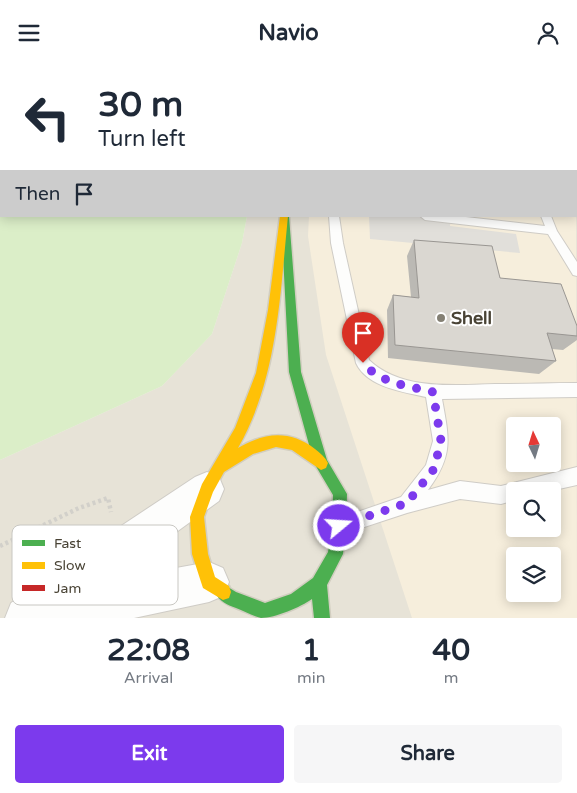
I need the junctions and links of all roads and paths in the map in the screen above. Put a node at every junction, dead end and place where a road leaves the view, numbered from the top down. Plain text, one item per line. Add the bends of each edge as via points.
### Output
1 (284, 217) edge
2 (284, 217) edge
3 (334, 217) edge
4 (433, 217) edge
5 (546, 217) edge
6 (552, 231) junction
7 (577, 273) edge
8 (577, 390) edge
9 (433, 392) junction
10 (322, 463) junction
11 (577, 476) edge
12 (213, 478) junction
13 (108, 498) dead end
14 (407, 503) junction
15 (44, 525) edge
16 (151, 525) edge
17 (339, 526) junction
18 (12, 540) edge
19 (0, 546) edge
20 (319, 584) junction
21 (178, 589) edge
22 (220, 590) junction
23 (44, 605) edge
24 (111, 605) edge
25 (238, 611) dead end
26 (26, 618) edge
27 (81, 618) edge
28 (322, 618) edge

1 - 10 street via 295,372
2 - 12 street via 262,373 240,432
3 - 9 lane via 363,363 384,379
4 - 6 lane
5 - 6 lane
6 - 7 lane
8 - 9 lane
9 - 14 lane via 441,441 434,469
10 - 12 street via 292,443 268,442 243,450
10 - 17 street via 340,494
11 - 14 lane via 500,495 460,489
12 - 16 street
12 - 22 street via 197,517 200,554
13 - 15 path
14 - 17 lane
17 - 20 street via 335,554
18 - 19 path
20 - 22 street via 295,601 266,611
20 - 28 street
21 - 22 street
22 - 25 street
23 - 26 street
24 - 27 street

